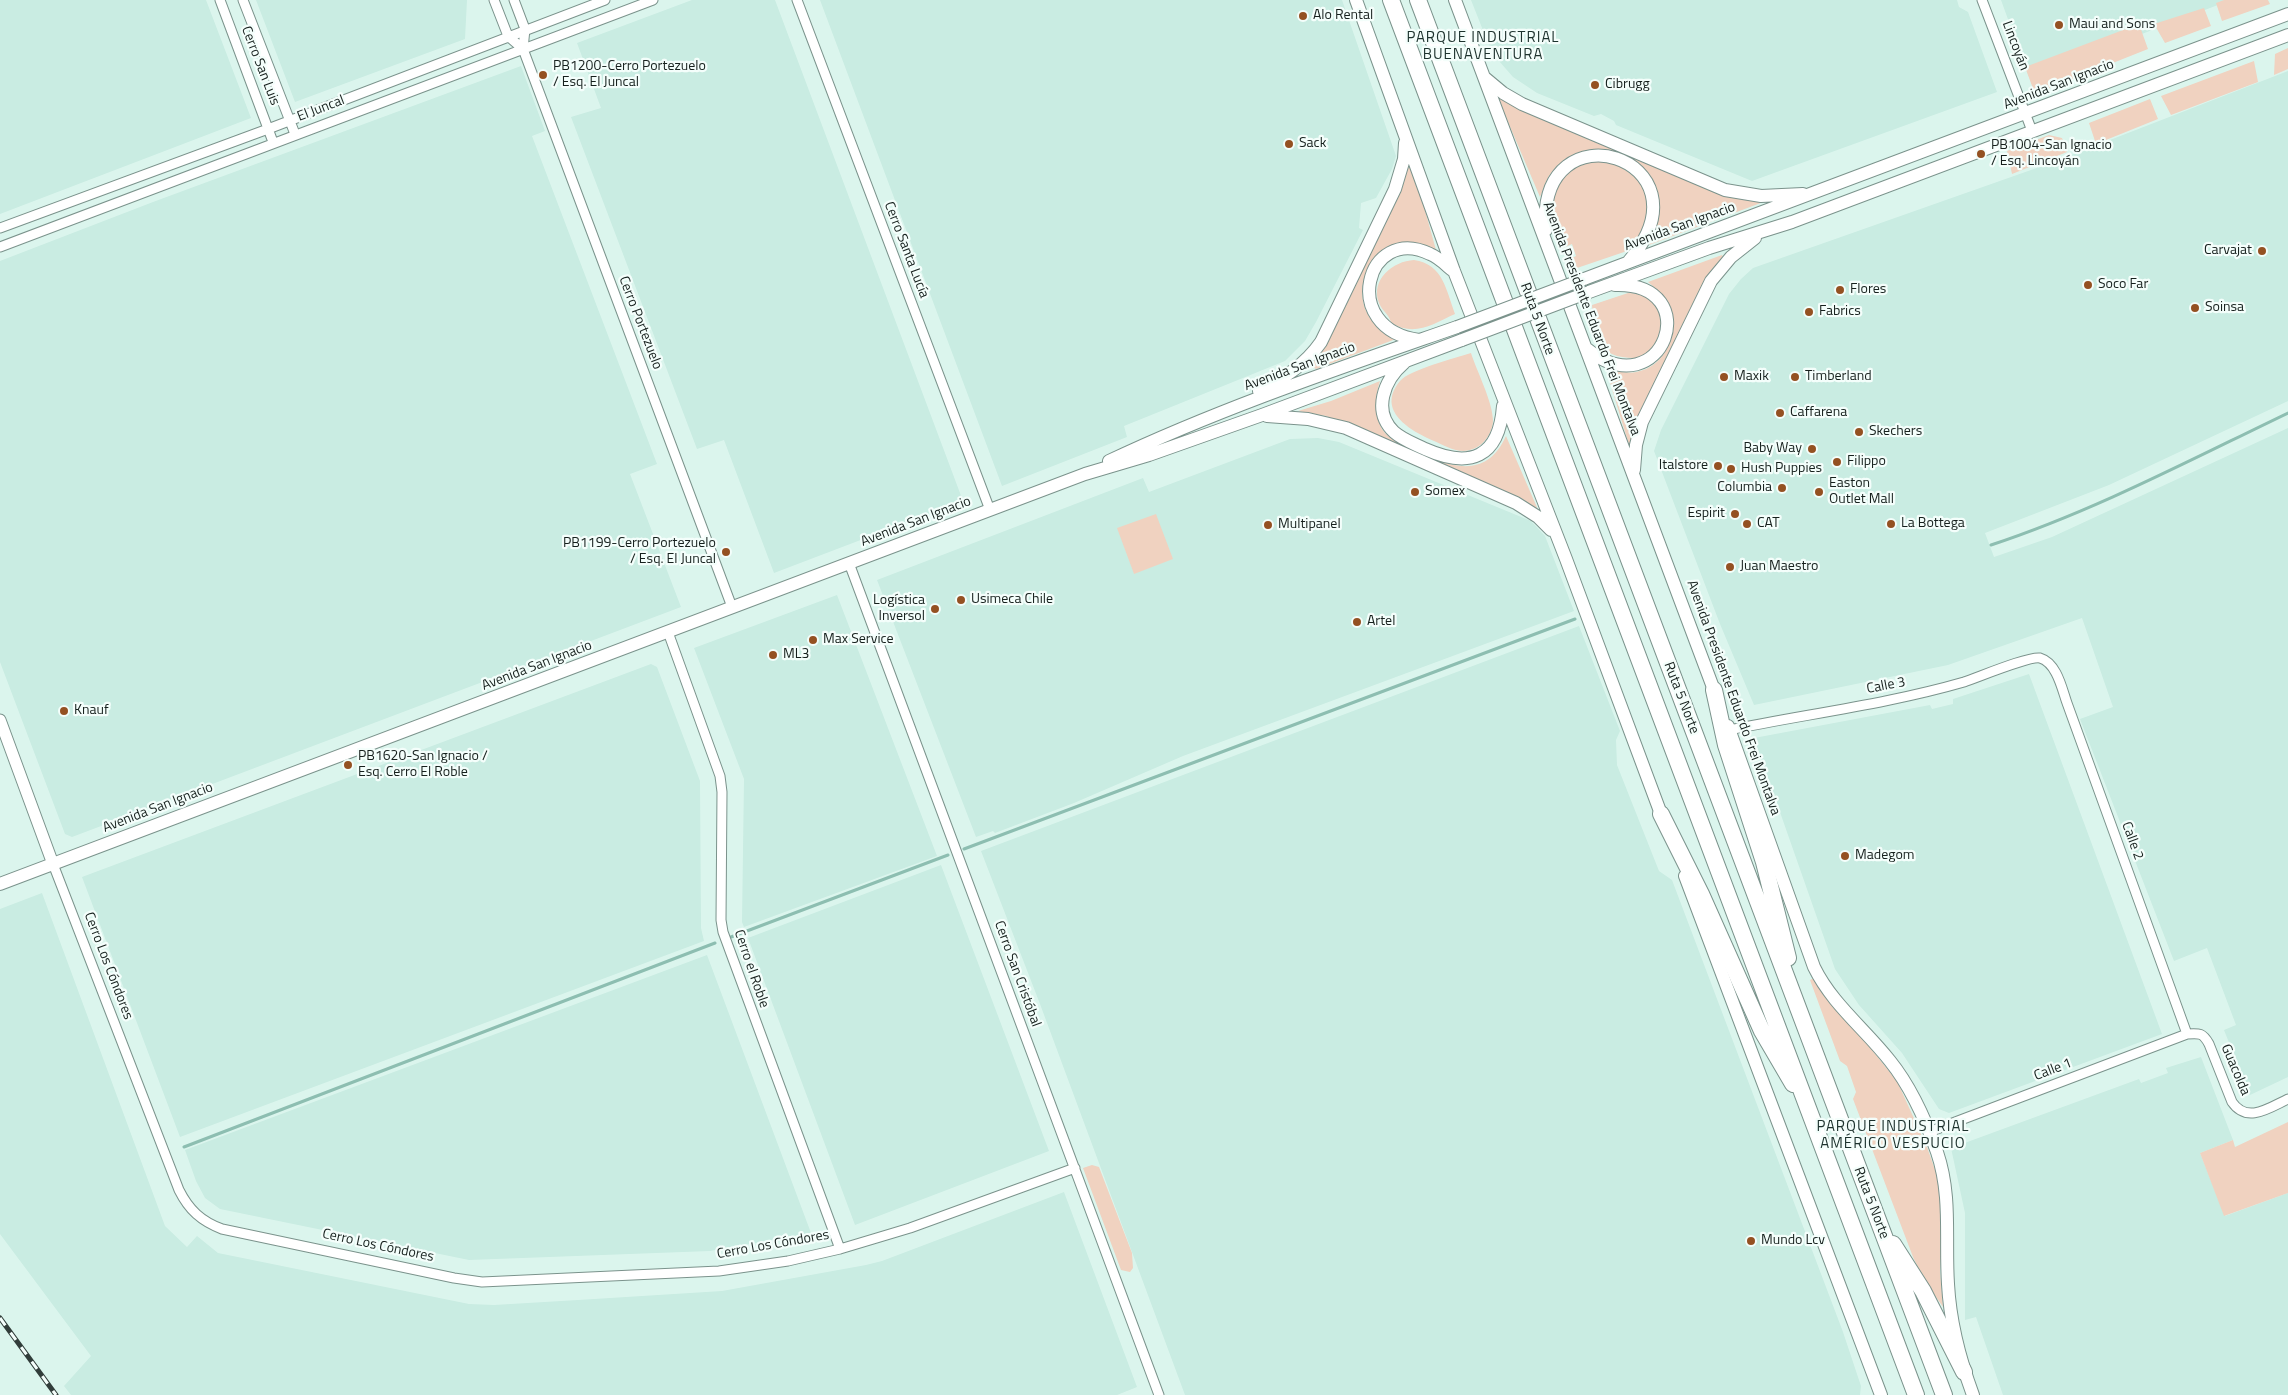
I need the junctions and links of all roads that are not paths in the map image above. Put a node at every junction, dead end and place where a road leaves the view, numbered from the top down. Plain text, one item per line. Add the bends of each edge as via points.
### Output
1 (220, 0) edge
2 (244, 0) edge
3 (494, 0) edge
4 (514, 0) edge
5 (605, 0) edge
6 (653, 0) edge
7 (797, 0) edge
8 (1356, 0) edge
9 (1390, 0) edge
10 (1418, 0) edge
11 (1454, 0) edge
12 (1982, 0) edge
13 (2288, 14) edge
14 (525, 29) junction
15 (2288, 35) edge
16 (508, 36) junction
17 (522, 49) junction
18 (1483, 76) junction
19 (2092, 89) junction
20 (2097, 106) junction
21 (2025, 114) junction
22 (290, 120) junction
23 (268, 129) junction
24 (2032, 131) junction
25 (295, 134) junction
26 (1405, 138) junction
27 (273, 142) junction
28 (1812, 194) junction
29 (1786, 204) junction
30 (1792, 222) junction
31 (0, 228) edge
32 (1763, 232) junction
33 (1548, 245) junction
34 (0, 247) edge
35 (1628, 261) junction
36 (1454, 271) junction
37 (1608, 285) junction
38 (1419, 340) junction
39 (1587, 349) junction
40 (1408, 359) junction
41 (1504, 403) junction
42 (1239, 406) junction
43 (1262, 415) junction
44 (1085, 474) junction
45 (1635, 478) junction
46 (990, 510) junction
47 (1556, 537) junction
48 (849, 563) junction
49 (732, 607) junction
50 (668, 632) junction
51 (2045, 661) joint
52 (1714, 690) junction
53 (0, 720) edge
54 (1729, 730) junction
55 (1661, 814) junction
56 (53, 864) junction
57 (0, 884) edge
58 (1804, 1023) junction
59 (2188, 1034) junction
60 (2288, 1100) edge
61 (1809, 1106) junction
62 (1929, 1132) junction
63 (1075, 1168) junction
64 (1881, 1228) junction
65 (840, 1249) junction
66 (1964, 1372) junction
67 (1915, 1392) edge
68 (1159, 1395) edge
69 (1881, 1395) edge
70 (1944, 1395) edge
71 (1973, 1395) edge

1 - 23 street, Cerro San Luis
2 - 22 street, Cerro San Luis
3 - 16 street, Cerro Portezuelo
4 - 14 street, Cerro Portezuelo
5 - 14 street, El Juncal
6 - 17 street, El Juncal
7 - 46 street, Cerro Santa Lucía
8 - 26 main road
9 - 61 highway, Ruta 5 Norte
10 - 58 highway, Ruta 5 Norte
11 - 18 main road, Avenida Presidente Eduardo Frei Montalva
12 - 21 street, Lincoyán
13 - 19 main road, Avenida San Ignacio
14 - 16 street, El Juncal
14 - 17 street, Cerro Portezuelo
15 - 20 main road, Avenida San Ignacio
16 - 17 street, Cerro Portezuelo
16 - 22 street, El Juncal
17 - 25 street, El Juncal
17 - 49 street, Cerro Portezuelo
18 - 28 main road via 1503,94 1522,104 1714,186 1749,194
18 - 33 main road, Avenida Presidente Eduardo Frei Montalva
19 - 20 main road via 2092,100
19 - 21 main road, Avenida San Ignacio
20 - 24 main road, Avenida San Ignacio
21 - 24 street, Lincoyán
21 - 28 main road, Avenida San Ignacio
22 - 23 street, El Juncal
22 - 25 street, Cerro San Luis
23 - 27 street, Cerro San Luis
23 - 31 street, El Juncal
24 - 30 main road, Avenida San Ignacio
25 - 27 street, El Juncal
26 - 36 main road
26 - 42 main road via 1404,159 1395,189 1321,342 1297,369
27 - 34 street, El Juncal
28 - 29 main road, Avenida San Ignacio
29 - 30 main road via 1785,216
29 - 35 main road, Avenida San Ignacio
30 - 32 main road, Avenida San Ignacio
32 - 37 main road, Avenida San Ignacio
32 - 45 main road via 1728,261 1706,290 1642,422 1636,445
33 - 35 main road via 1546,205 1557,174 1582,158 1611,157 1638,171 1647,183 1654,204 1648,232
33 - 39 main road, Avenida Presidente Eduardo Frei Montalva
35 - 38 main road, Avenida San Ignacio, bridge
36 - 38 main road via 1432,254 1411,249 1386,256 1371,273 1369,299 1378,320 1397,334
36 - 41 main road
37 - 39 main road via 1640,287 1656,296 1668,319 1666,338 1652,358 1631,366 1609,362
37 - 40 main road, Avenida San Ignacio, bridge
38 - 42 main road, Avenida San Ignacio
39 - 45 main road, Avenida Presidente Eduardo Frei Montalva
40 - 41 main road via 1384,389 1384,417 1399,436 1433,452 1459,459 1481,454 1495,440 1501,426
40 - 43 main road, Avenida San Ignacio
41 - 47 main road
42 - 44 main road, Avenida San Ignacio
43 - 44 main road, Avenida San Ignacio
43 - 47 main road via 1319,421 1346,428 1524,507
44 - 46 main road, Avenida San Ignacio
45 - 52 main road, Avenida Presidente Eduardo Frei Montalva
46 - 48 main road, Avenida San Ignacio
47 - 55 main road
48 - 49 main road, Avenida San Ignacio
48 - 63 street, Cerro San Cristóbal
49 - 50 main road, Avenida San Ignacio
50 - 56 main road, Avenida San Ignacio
50 - 65 street, Cerro el Roble via 720,776 721,920 726,942
51 - 54 street, Calle 3 via 2028,659 1966,681 1915,694
51 - 59 street, Calle 2 via 2054,671 2067,703
52 - 54 main road, Avenida Presidente Eduardo Frei Montalva
52 - 58 highway via 1728,754 1771,887
53 - 56 street, Cerro Los Cóndores
54 - 62 main road, Avenida Presidente Eduardo Frei Montalva via 1816,971 1835,1000 1896,1068
55 - 61 highway via 1701,894 1762,1031 1782,1068
55 - 69 main road
56 - 57 main road, Avenida San Ignacio
56 - 65 street, Cerro Los Cóndores via 179,1190 193,1212 213,1226 482,1282 733,1270
58 - 64 highway, Ruta 5 Norte
59 - 60 street, Guacolda via 2204,1036 2232,1102 2239,1110 2256,1114
59 - 62 street, Calle 1
61 - 67 highway, Ruta 5 Norte
62 - 66 main road, Avenida Presidente Eduardo Frei Montalva via 1946,1188 1949,1296
63 - 65 street, Cerro Los Cóndores via 910,1228
63 - 68 street, Cerro San Cristóbal
64 - 66 highway via 1906,1262
64 - 70 highway, Ruta 5 Norte
66 - 71 main road, Avenida Presidente Eduardo Frei Montalva

